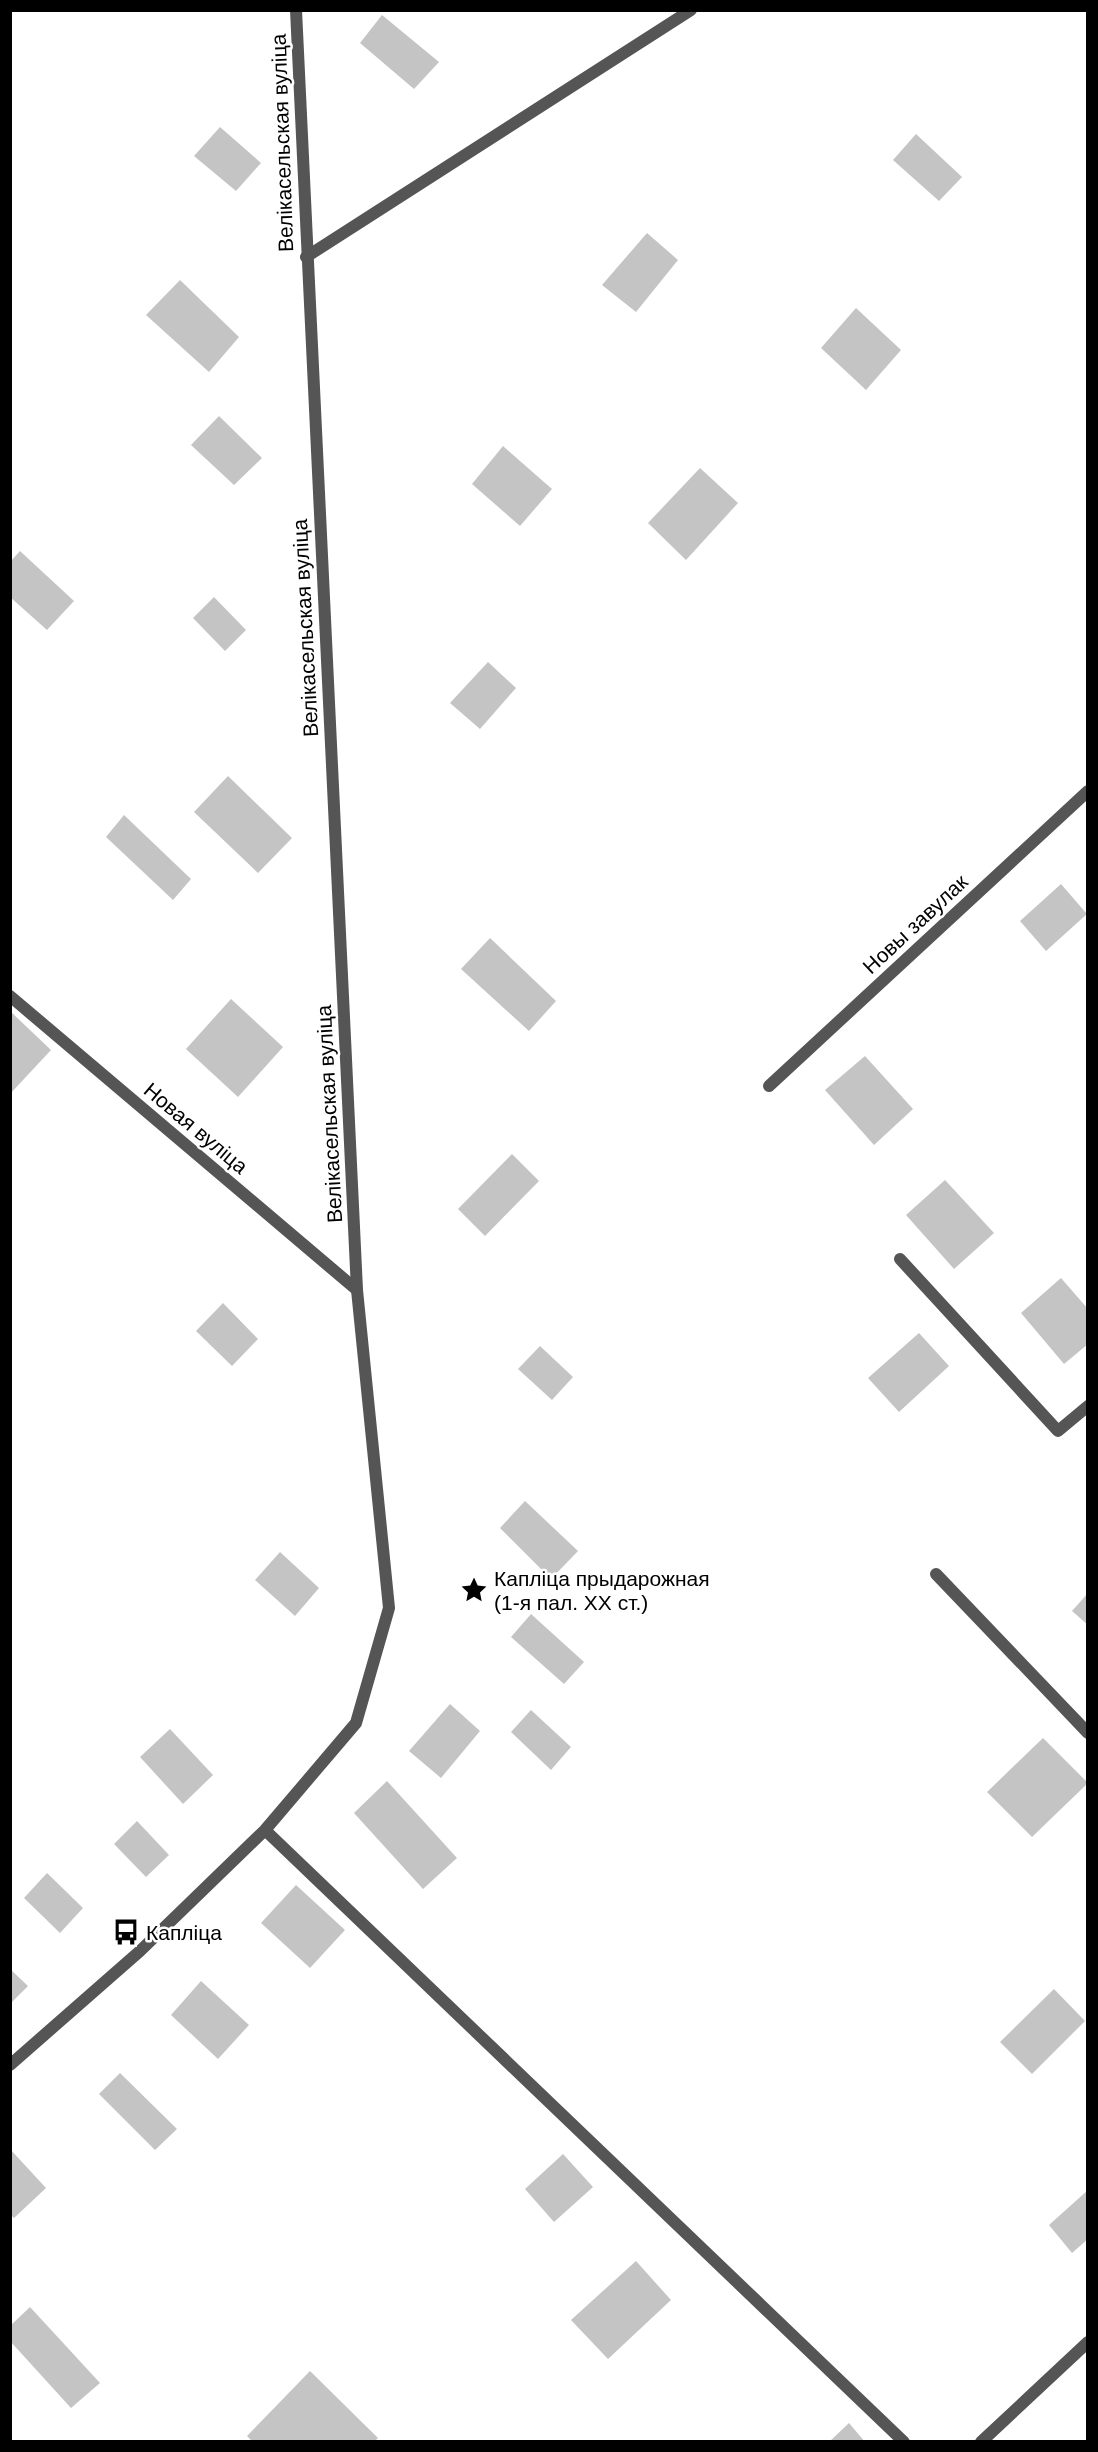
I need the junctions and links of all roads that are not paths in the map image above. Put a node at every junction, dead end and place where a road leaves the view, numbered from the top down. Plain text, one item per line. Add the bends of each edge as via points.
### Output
1 (296, 10) edge
2 (691, 10) edge
3 (306, 257) junction
4 (1088, 791) edge
5 (10, 996) edge
6 (769, 1086) dead end
7 (900, 1259) dead end
8 (357, 1290) junction
9 (1088, 1406) edge
10 (936, 1574) dead end
11 (1088, 1733) edge
12 (265, 1830) junction
13 (10, 2065) edge
14 (1088, 2342) edge
15 (904, 2442) edge
16 (981, 2442) edge

1 - 3 street, Велікасельская вуліца
2 - 3 street
3 - 8 street, Велікасельская вуліца
4 - 6 street, Новы завулак
5 - 8 street, Новая вуліца
7 - 9 street via 1058,1431
8 - 12 street, Велікасельская вуліца via 389,1608 356,1723
10 - 11 street
12 - 13 street, Велікасельская вуліца via 140,1951
12 - 15 street
14 - 16 street

